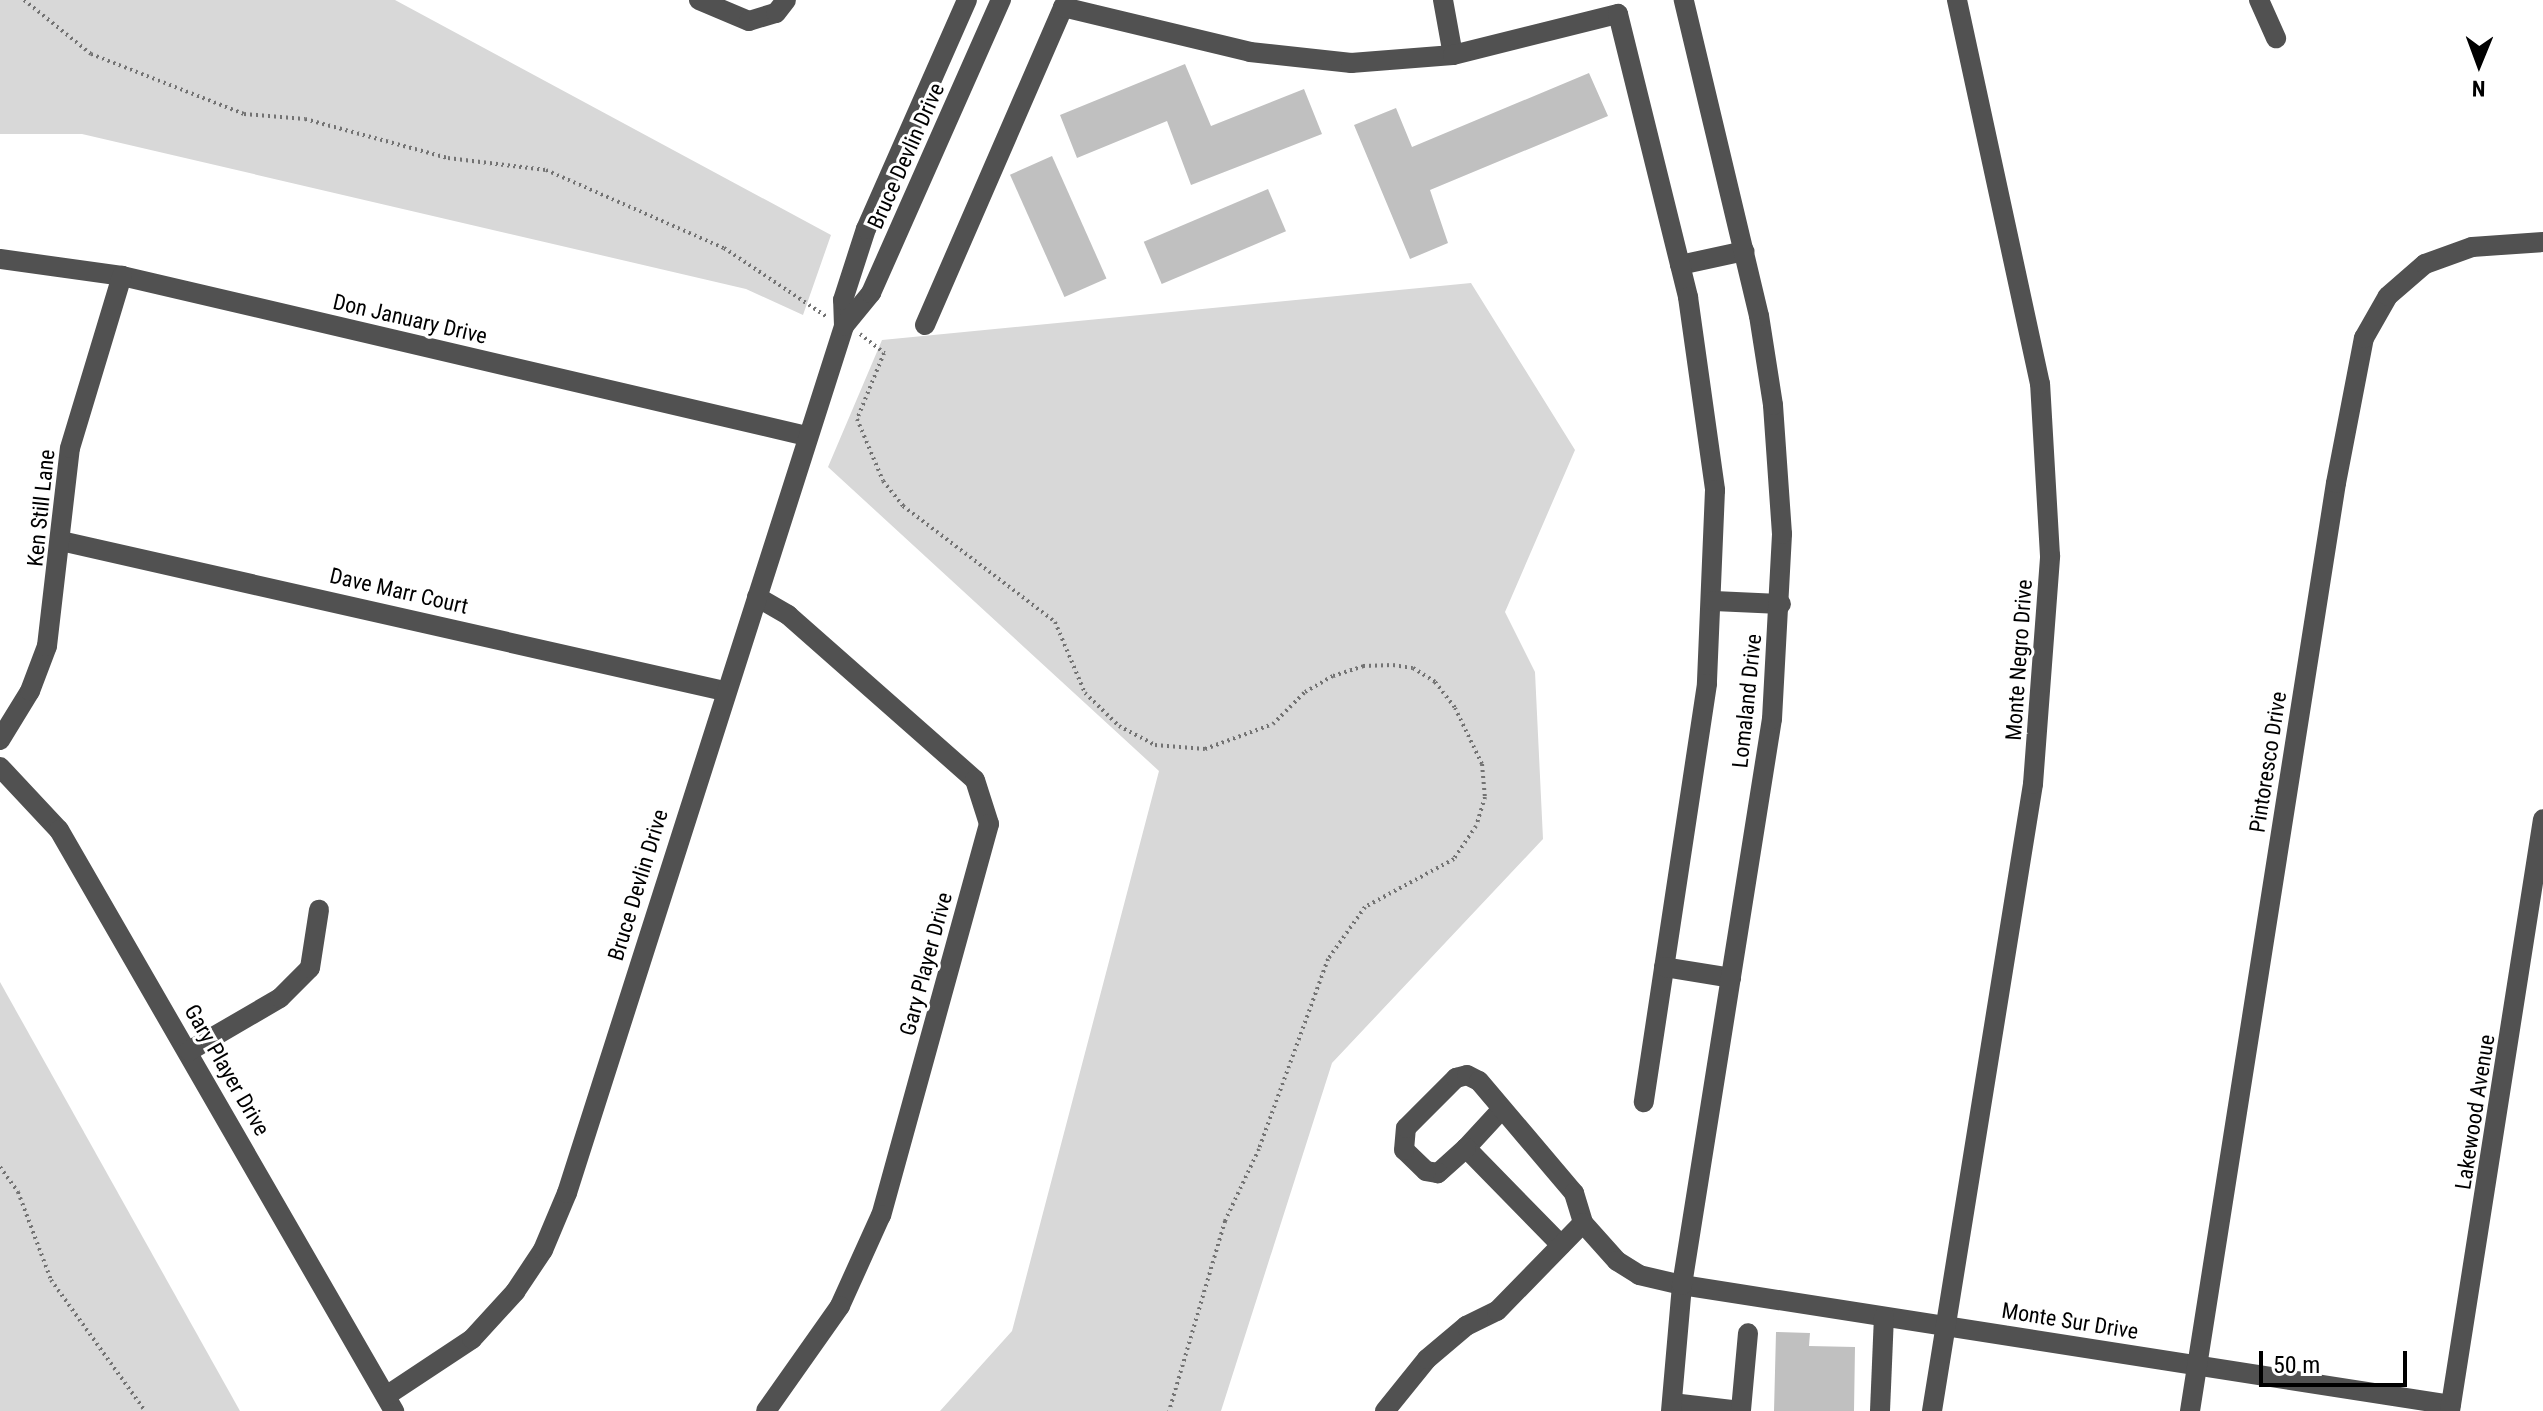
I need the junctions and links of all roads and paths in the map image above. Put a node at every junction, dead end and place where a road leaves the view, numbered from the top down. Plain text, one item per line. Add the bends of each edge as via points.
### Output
1 (24, 0) edge
2 (699, 0) edge
3 (786, 0) edge
4 (967, 0) edge
5 (1001, 0) edge
6 (1443, 0) edge
7 (1684, 0) edge
8 (1957, 0) edge
9 (2259, 0) edge
10 (1081, 6) edge
11 (2276, 38) dead end
12 (1453, 55) junction
13 (2543, 242) edge
14 (1745, 251) junction
15 (0, 259) edge
16 (1680, 265) junction
17 (122, 276) junction
18 (925, 325) dead end
19 (844, 326) junction
20 (807, 436) junction
21 (61, 541) junction
22 (757, 597) junction
23 (1714, 601) junction
24 (1781, 604) junction
25 (724, 691) junction
26 (0, 740) edge
27 (0, 767) edge
28 (2543, 819) edge
29 (319, 910) dead end
30 (1664, 967) junction
31 (1731, 978) junction
32 (189, 1051) junction
33 (1644, 1102) dead end
34 (1502, 1109) junction
35 (1466, 1148) junction
36 (0, 1167) edge
37 (1583, 1223) junction
38 (1561, 1245) junction
39 (1682, 1285) junction
40 (1884, 1317) junction
41 (1947, 1326) junction
42 (1748, 1333) dead end
43 (2196, 1365) junction
44 (390, 1404) edge
45 (1671, 1407) edge
46 (2450, 1408) edge
47 (1390, 1409) edge
48 (145, 1411) edge
49 (766, 1411) edge
50 (1169, 1411) edge
51 (1741, 1411) edge
52 (1880, 1411) edge
53 (1932, 1411) edge
54 (2190, 1411) edge

1 - 19 path via 91,54 244,114 305,119 448,158 546,170 724,248
2 - 3 street via 749,21 776,13
4 - 19 street, Bruce Devlin Drive via 866,229 843,300
5 - 19 street, Bruce Devlin Drive via 871,293
6 - 12 street
7 - 14 street, Lomaland Drive
8 - 41 street, Monte Negro Drive via 2040,384 2050,556 2033,784
9 - 11 street
10 - 12 street via 1250,52 1351,63
10 - 18 street via 1063,7
12 - 16 street via 1618,14
13 - 43 street, Pintoresco Drive via 2472,247 2425,264 2388,296 2364,338 2336,483
14 - 16 street
14 - 24 street, Lomaland Drive via 1773,405
15 - 17 street, Don January Drive
16 - 23 street via 1707,403 1715,490
17 - 20 street, Don January Drive
17 - 21 street, Ken Still Lane via 70,448
19 - 20 street, Bruce Devlin Drive
19 - 50 path via 884,353 857,419 883,481 903,506 1055,622 1085,693 1119,726 1155,745 1205,749 1273,724 1305,692 1333,676 1363,666 1393,665 1413,668 1435,682 1455,708 1482,764 1485,797 1476,826 1454,859 1365,907 1328,959 1259,1149 1225,1221
20 - 22 street, Bruce Devlin Drive
21 - 25 street, Dave Marr Court
21 - 26 street, Ken Still Lane via 47,646 30,691
22 - 25 street, Bruce Devlin Drive
22 - 49 street, Gary Player Drive via 788,615 975,780 989,824 881,1215 840,1306
23 - 24 street
23 - 30 street
24 - 31 street, Lomaland Drive via 1772,719
25 - 44 street, Bruce Devlin Drive via 567,1193 543,1250 515,1292 472,1339
27 - 32 street, Gary Player Drive via 59,830
28 - 46 street, Lakewood Avenue
29 - 32 street via 310,968 280,998
30 - 31 street
30 - 33 street
31 - 39 street, Lomaland Drive
32 - 44 street, Gary Player Drive
34 - 35 street
34 - 35 street via 1479,1081 1467,1075 1456,1078 1401,1139 1404,1150 1426,1171 1438,1173
34 - 37 street via 1574,1193
35 - 38 street
36 - 48 path via 18,1192 51,1280
37 - 38 street
37 - 39 street, Monte Sur Drive via 1617,1261 1639,1275
38 - 47 street via 1497,1311 1466,1326 1427,1359
39 - 40 street, Monte Sur Drive
39 - 45 street, Lomaland Drive
40 - 41 street, Monte Sur Drive
40 - 52 street
41 - 43 street, Monte Sur Drive
41 - 53 street
42 - 51 street
43 - 46 street, Monte Sur Drive
43 - 54 street, Pintoresco Drive
45 - 51 street

